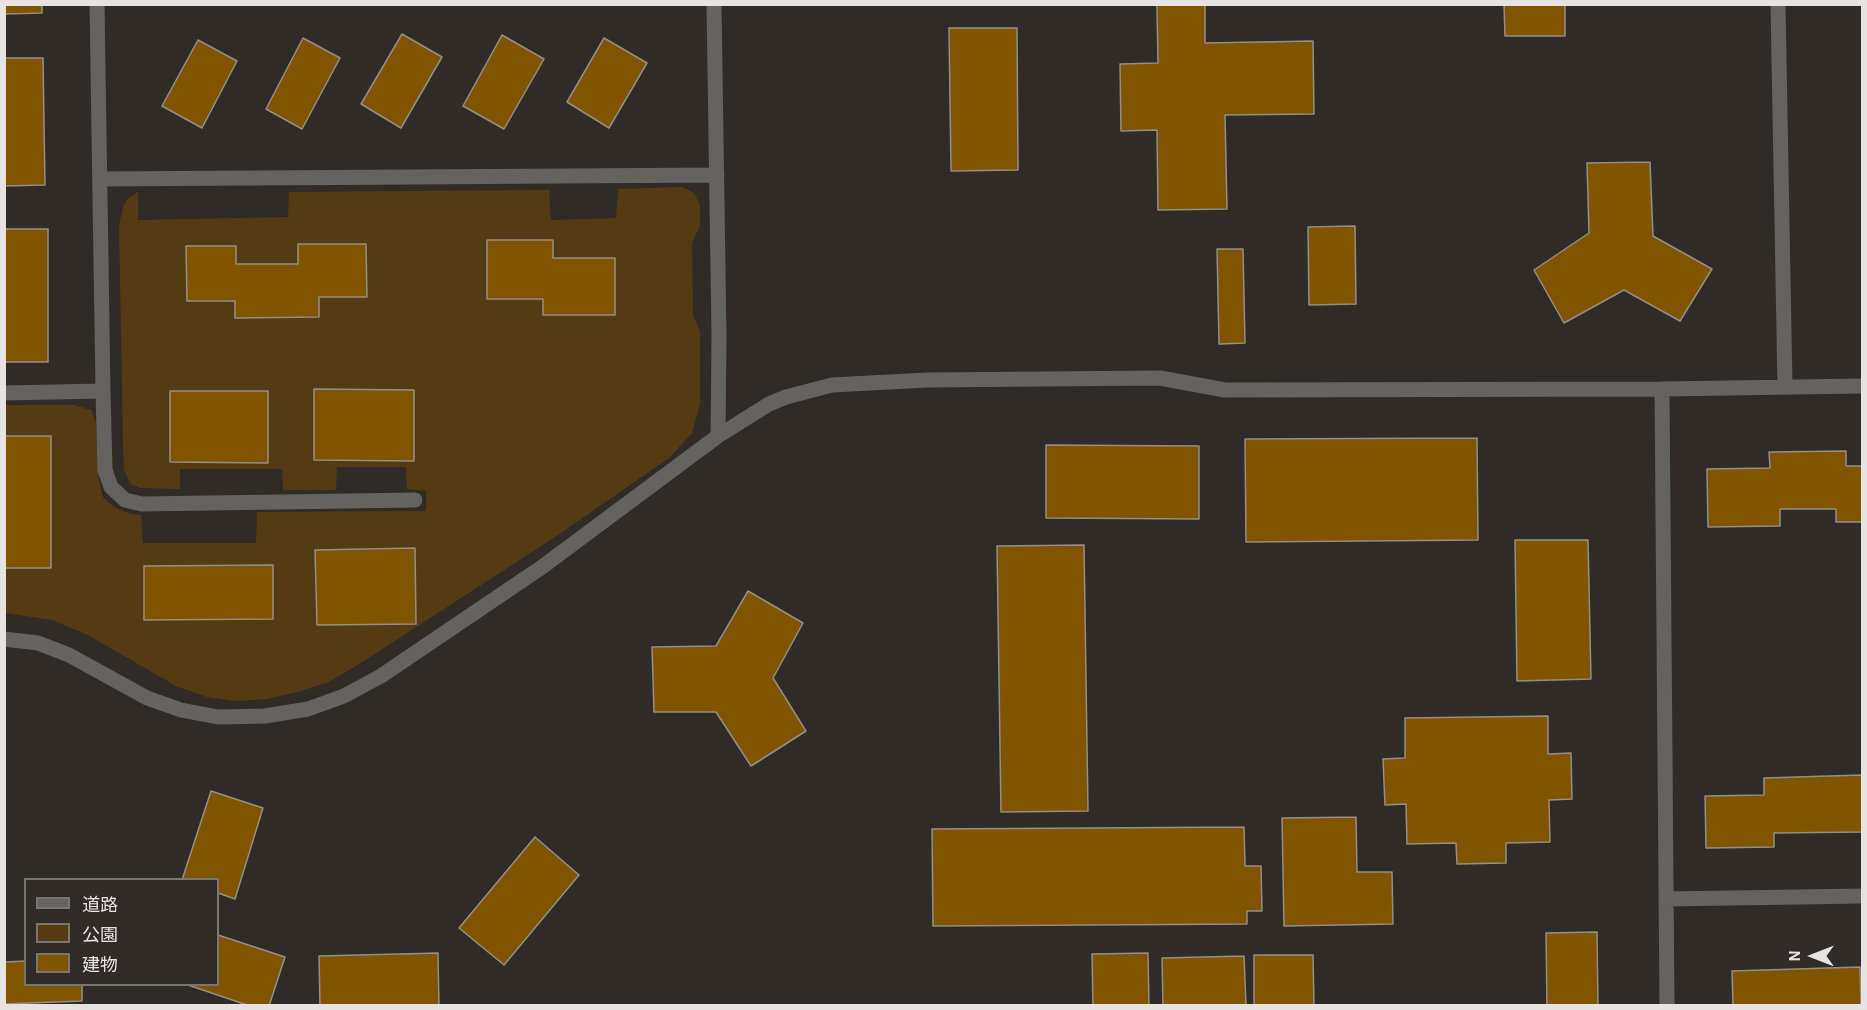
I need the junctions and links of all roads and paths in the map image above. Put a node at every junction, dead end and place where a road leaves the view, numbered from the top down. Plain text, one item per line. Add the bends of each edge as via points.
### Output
1 (97, 4) edge
2 (714, 4) edge
3 (1778, 4) edge
4 (717, 175) junction
5 (101, 179) junction
6 (1863, 386) edge
7 (1785, 387) junction
8 (1662, 389) junction
9 (103, 392) junction
10 (4, 393) edge
11 (718, 436) junction
12 (415, 500) dead end
13 (4, 639) edge
14 (1863, 896) edge
15 (1666, 899) junction
16 (1667, 1005) edge

1 - 5 lane
2 - 4 lane
3 - 7 lane
4 - 5 lane
4 - 11 lane
5 - 9 lane
6 - 7 lane
7 - 8 lane
8 - 11 lane via 1225,390 1160,378 877,382 832,385 786,397
8 - 15 lane
9 - 10 lane
9 - 12 lane via 105,471 111,487 125,500 142,504
11 - 13 lane via 542,567 381,676 308,709 265,716 218,717 181,710 147,698 69,655 38,643
14 - 15 lane
15 - 16 lane

